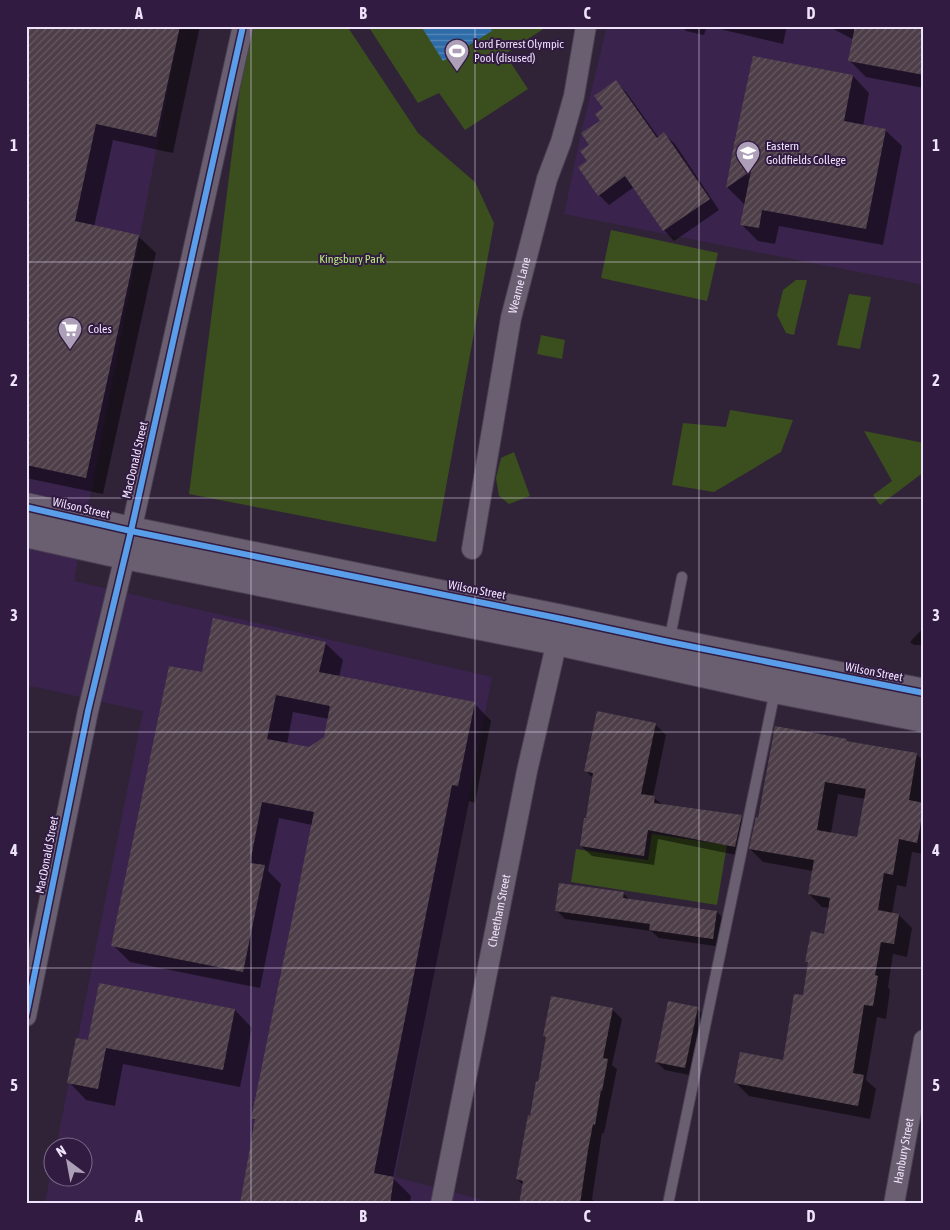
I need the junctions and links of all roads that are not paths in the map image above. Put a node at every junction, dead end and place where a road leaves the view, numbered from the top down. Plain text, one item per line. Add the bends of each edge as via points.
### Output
1 (243, 26) edge
2 (586, 26) edge
3 (26, 506) edge
4 (26, 534) edge
5 (128, 543) junction
6 (472, 549) dead end
7 (682, 577) dead end
8 (560, 630) junction
9 (666, 654) junction
10 (775, 689) junction
11 (924, 693) edge
12 (924, 718) edge
13 (26, 1016) edge
14 (924, 1040) edge
15 (441, 1204) edge
16 (668, 1204) edge
17 (894, 1204) edge

1 - 5 street, MacDonald Street
2 - 6 street, Wearne Lane via 574,96 544,189 511,318
3 - 5 street, Wilson Street
4 - 5 street, Wilson Street
5 - 8 street, Wilson Street
5 - 13 street, MacDonald Street via 88,711
7 - 9 lane
8 - 9 street, Wilson Street
8 - 15 street, Cheetham Street via 527,771
9 - 10 street, Wilson Street
9 - 11 street, Wilson Street
10 - 12 street, Wilson Street
10 - 16 lane
14 - 17 street, Hanbury Street

